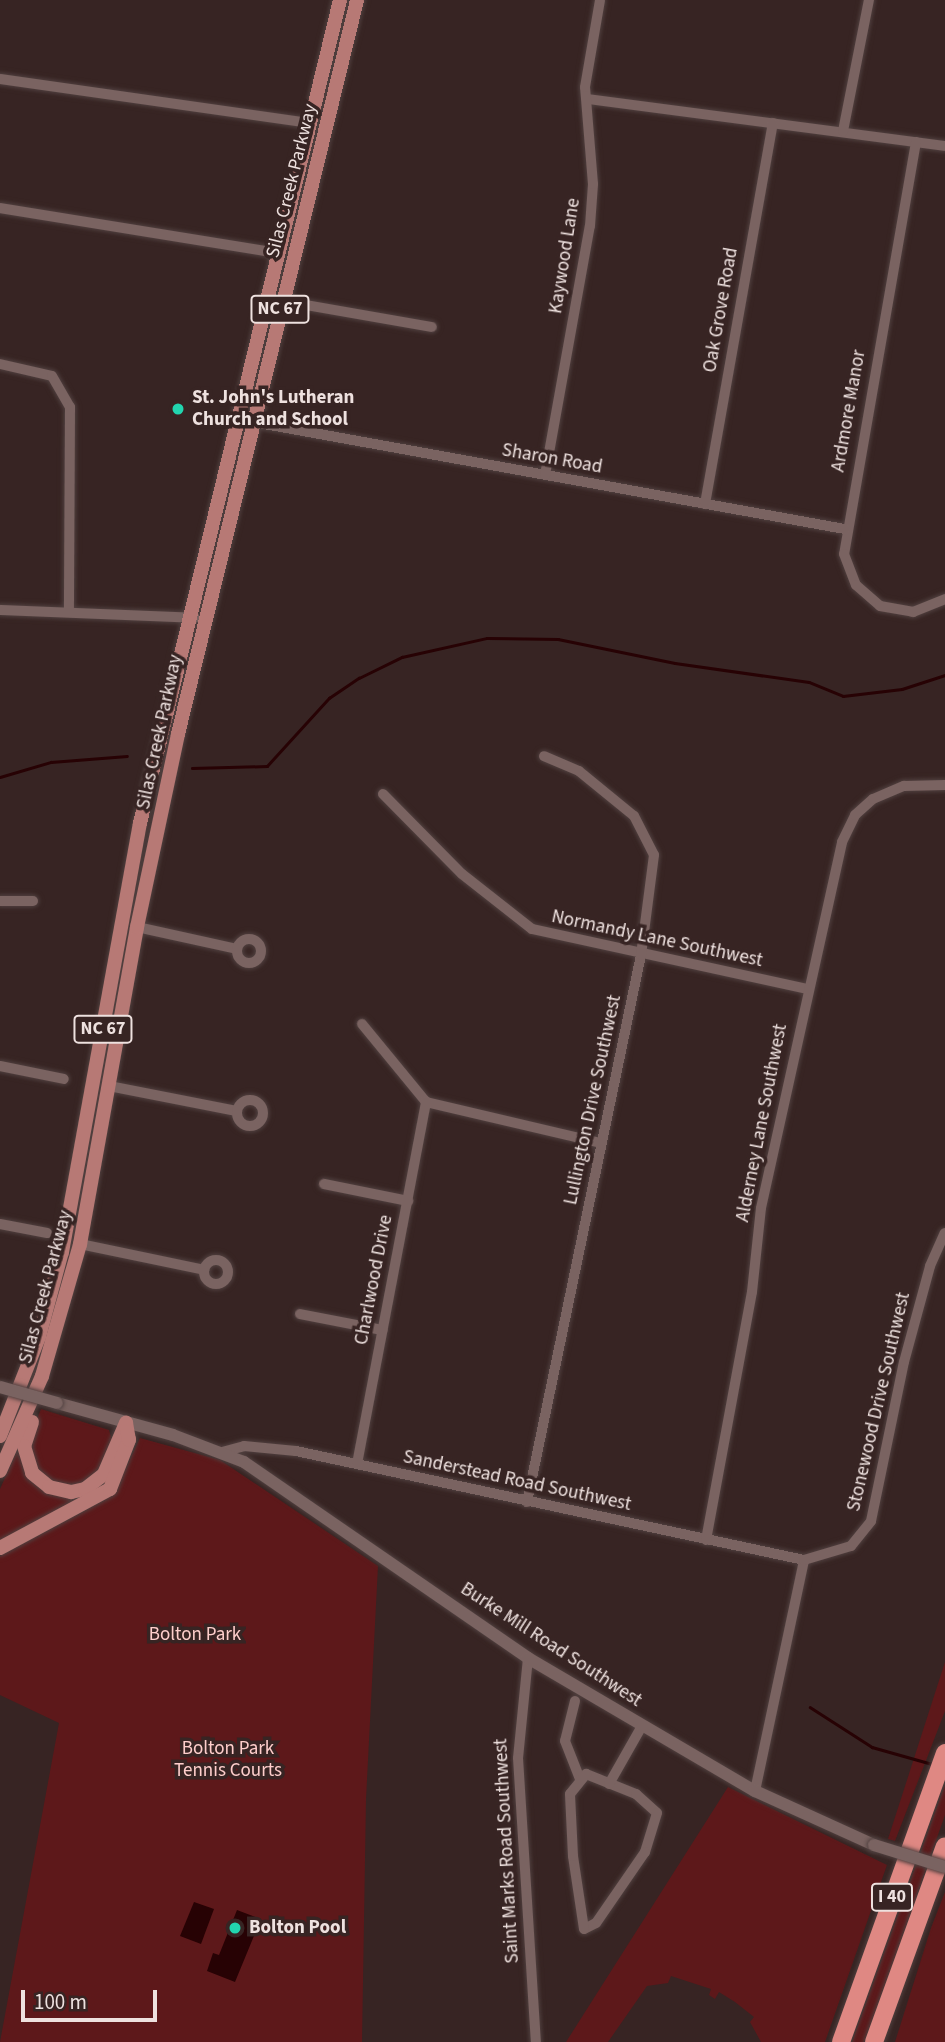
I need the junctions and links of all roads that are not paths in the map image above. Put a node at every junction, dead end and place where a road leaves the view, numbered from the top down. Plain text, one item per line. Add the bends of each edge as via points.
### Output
1 (340, 0) edge
2 (357, 0) edge
3 (600, 0) edge
4 (869, 0) edge
5 (0, 79) edge
6 (588, 99) junction
7 (309, 123) junction
8 (774, 123) junction
9 (843, 131) junction
10 (916, 142) junction
11 (945, 146) edge
12 (0, 208) edge
13 (277, 253) junction
14 (283, 301) junction
15 (432, 327) dead end
16 (0, 364) edge
17 (253, 422) junction
18 (545, 475) junction
19 (705, 504) junction
20 (845, 529) junction
21 (945, 599) edge
22 (0, 610) edge
23 (69, 610) junction
24 (187, 617) junction
25 (205, 619) junction
26 (544, 756) dead end
27 (945, 785) edge
28 (383, 794) dead end
29 (0, 901) edge
30 (33, 901) dead end
31 (137, 927) junction
32 (237, 949) dead end
33 (641, 955) junction
34 (807, 989) junction
35 (362, 1024) dead end
36 (0, 1066) edge
37 (64, 1079) dead end
38 (109, 1086) junction
39 (426, 1102) junction
40 (237, 1111) dead end
41 (601, 1143) junction
42 (324, 1184) dead end
43 (408, 1201) junction
44 (0, 1224) edge
45 (47, 1233) dead end
46 (945, 1233) edge
47 (80, 1244) junction
48 (204, 1270) dead end
49 (300, 1314) dead end
50 (382, 1330) junction
51 (54, 1342) junction
52 (0, 1387) edge
53 (126, 1423) junction
54 (0, 1436) edge
55 (222, 1452) junction
56 (356, 1464) junction
57 (0, 1471) edge
58 (527, 1502) junction
59 (706, 1540) junction
60 (0, 1548) edge
61 (804, 1560) junction
62 (528, 1658) junction
63 (575, 1701) dead end
64 (642, 1727) junction
65 (945, 1753) edge
66 (580, 1779) junction
67 (609, 1784) junction
68 (755, 1791) junction
69 (945, 1846) edge
70 (945, 1867) edge
71 (536, 2042) edge
72 (841, 2042) edge
73 (874, 2042) edge

1 - 7 main road, Silas Creek Parkway / NC 67
2 - 14 main road, Silas Creek Parkway / NC 67
3 - 6 street, Kaywood Lane via 585,87
4 - 9 street
5 - 7 street
6 - 8 street
6 - 18 street, Kaywood Lane via 590,226
7 - 13 main road, Silas Creek Parkway / NC 67
8 - 9 street
8 - 19 street, Oak Grove Road
9 - 10 street
10 - 11 street
10 - 20 street, Ardmore Manor
12 - 13 street
13 - 24 main road, Silas Creek Parkway / NC 67
14 - 15 street
14 - 17 main road, Silas Creek Parkway / NC 67
16 - 23 street via 52,376 70,407
17 - 18 street, Sharon Road
17 - 25 main road, Silas Creek Parkway / NC 67
18 - 19 street, Sharon Road
19 - 20 street, Sharon Road
20 - 21 street, Ardmore Manor via 845,562 869,600 892,610 913,612
22 - 23 street
23 - 24 street
24 - 25 street
24 - 54 main road, Silas Creek Parkway / NC 67 via 140,823 62,1252 32,1357
25 - 31 main road, Silas Creek Parkway / NC 67
26 - 33 street, Lullington Drive Southwest via 579,771 634,816 654,855
27 - 34 street, Alderney Lane Southwest via 916,784 888,792 855,816 842,842
28 - 33 street, Normandy Lane Southwest via 462,874 532,929
29 - 30 street
31 - 32 street
31 - 38 main road, Silas Creek Parkway / NC 67
33 - 34 street, Normandy Lane Southwest
33 - 41 street, Lullington Drive Southwest
34 - 59 street, Alderney Lane Southwest via 761,1208 752,1292
35 - 39 street
36 - 37 street
38 - 40 street
38 - 47 main road, Silas Creek Parkway / NC 67
39 - 41 street
39 - 43 street, Charlwood Drive
41 - 58 street, Lullington Drive Southwest
42 - 43 street
43 - 50 street, Charlwood Drive
44 - 45 street
46 - 61 street, Stonewood Drive Southwest via 930,1266 904,1362 871,1521 851,1546
47 - 48 street
47 - 51 main road, Silas Creek Parkway / NC 67
49 - 50 street
50 - 56 street, Charlwood Drive
51 - 53 main road via 49,1378 24,1446 32,1473 56,1490 85,1489 109,1468
51 - 57 main road, Silas Creek Parkway / NC 67
52 - 53 street, Burke Mill Road Southwest, bridge
53 - 55 street, Burke Mill Road Southwest
53 - 60 main road via 129,1440 110,1489
55 - 56 street, Sanderstead Road Southwest via 244,1446
55 - 62 street, Burke Mill Road Southwest via 264,1473
56 - 58 street, Sanderstead Road Southwest
58 - 59 street, Sanderstead Road Southwest
59 - 61 street, Sanderstead Road Southwest
61 - 68 street
62 - 64 street, Burke Mill Road Southwest
62 - 71 street, Saint Marks Road Southwest via 517,1738
63 - 66 street via 565,1741
64 - 67 street
64 - 68 street, Burke Mill Road Southwest
65 - 72 highway, I 40
66 - 67 street via 586,1774
66 - 67 street via 570,1794 584,1928 596,1923 613,1900 657,1825 657,1813 650,1803
68 - 70 street, Burke Mill Road Southwest, bridge via 874,1846
69 - 73 highway, I 40

